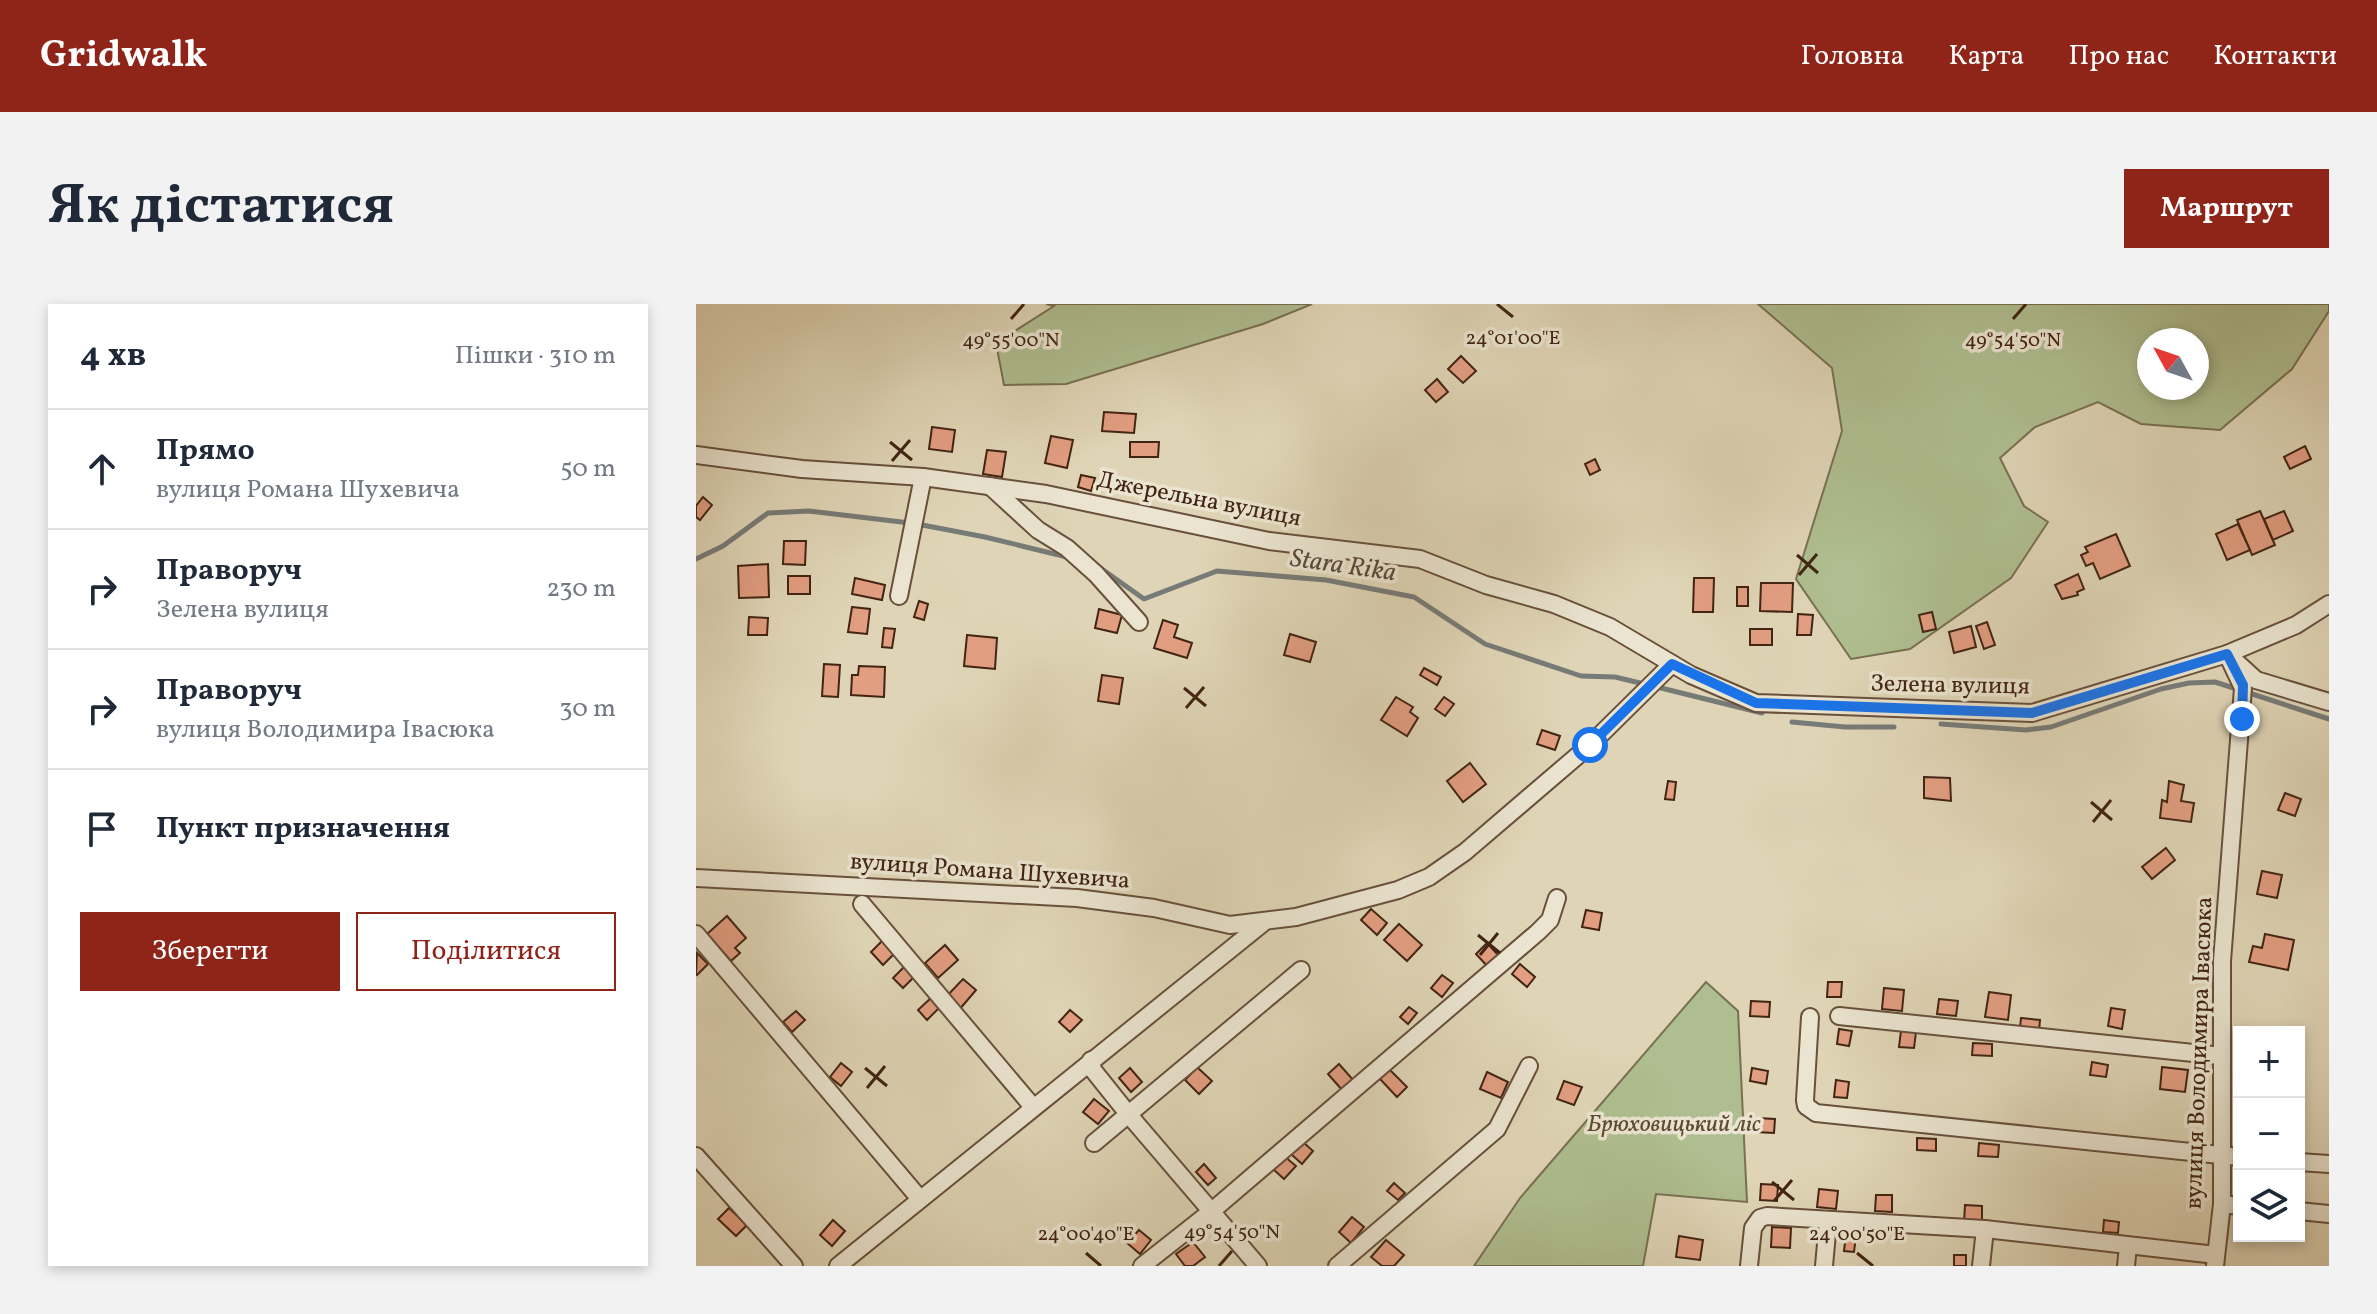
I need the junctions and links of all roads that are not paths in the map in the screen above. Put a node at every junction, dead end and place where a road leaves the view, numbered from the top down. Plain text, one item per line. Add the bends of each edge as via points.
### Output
1 (696, 455) edge
2 (923, 477) junction
3 (990, 486) junction
4 (899, 596) dead end
5 (2329, 604) edge
6 (1139, 622) dead end
7 (2227, 654) junction
8 (1667, 669) junction
9 (2329, 702) edge
10 (696, 878) edge
11 (1557, 898) dead end
12 (862, 904) dead end
13 (1263, 923) junction
14 (696, 934) edge
15 (1301, 970) dead end
16 (1839, 1016) dead end
17 (1810, 1017) dead end
18 (2222, 1056) junction
19 (1091, 1060) junction
20 (1529, 1066) dead end
21 (1033, 1107) junction
22 (1129, 1115) junction
23 (1094, 1143) dead end
24 (2221, 1155) junction
25 (696, 1156) edge
26 (2233, 1156) edge
27 (2305, 1162) edge
28 (2329, 1164) edge
29 (920, 1199) junction
30 (2222, 1204) junction
31 (2233, 1205) edge
32 (1213, 1210) junction
33 (2305, 1212) edge
34 (2329, 1214) edge
35 (1828, 1222) junction
36 (1985, 1229) junction
37 (2128, 1246) junction
38 (2215, 1261) edge
39 (794, 1266) edge
40 (838, 1266) edge
41 (1142, 1266) edge
42 (1258, 1266) edge
43 (1337, 1266) edge
44 (1749, 1266) edge
45 (1824, 1266) edge
46 (1981, 1266) edge
47 (2126, 1266) edge

1 - 2 street, Джерельна вулиця
2 - 3 street, Джерельна вулиця
2 - 4 street
3 - 6 street via 1096,574
3 - 8 street, Джерельна вулиця via 1269,541 1420,559 1610,627
5 - 7 street, Зелена вулиця via 2296,625
7 - 8 street, Зелена вулиця via 2032,713 1756,703
7 - 9 street via 2256,680
7 - 18 street, вулиця Володимира Івасюка via 2243,688 2222,961
8 - 13 street, вулиця Романа Шухевича via 1590,745 1429,877 1398,890
10 - 13 street, вулиця Романа Шухевича via 1034,895 1154,908 1230,925
11 - 32 street via 1550,920 1538,932
12 - 21 street
13 - 19 street
14 - 29 street
15 - 22 street
16 - 18 street
17 - 24 street via 1805,1100 1816,1113
18 - 24 street, вулиця Володимира Івасюка
19 - 21 street
19 - 22 street via 1093,1070
20 - 43 street via 1497,1129
21 - 29 street
22 - 23 street
22 - 32 street
24 - 26 street
24 - 30 street, вулиця Володимира Івасюка
25 - 39 street
27 - 28 street
29 - 40 street
30 - 31 street
30 - 38 street, вулиця Володимира Івасюка
32 - 41 street
32 - 42 street
33 - 34 street
35 - 36 street
35 - 44 street via 1760,1218 1753,1228
35 - 45 street
36 - 37 street
36 - 46 street
37 - 38 street
37 - 47 street

